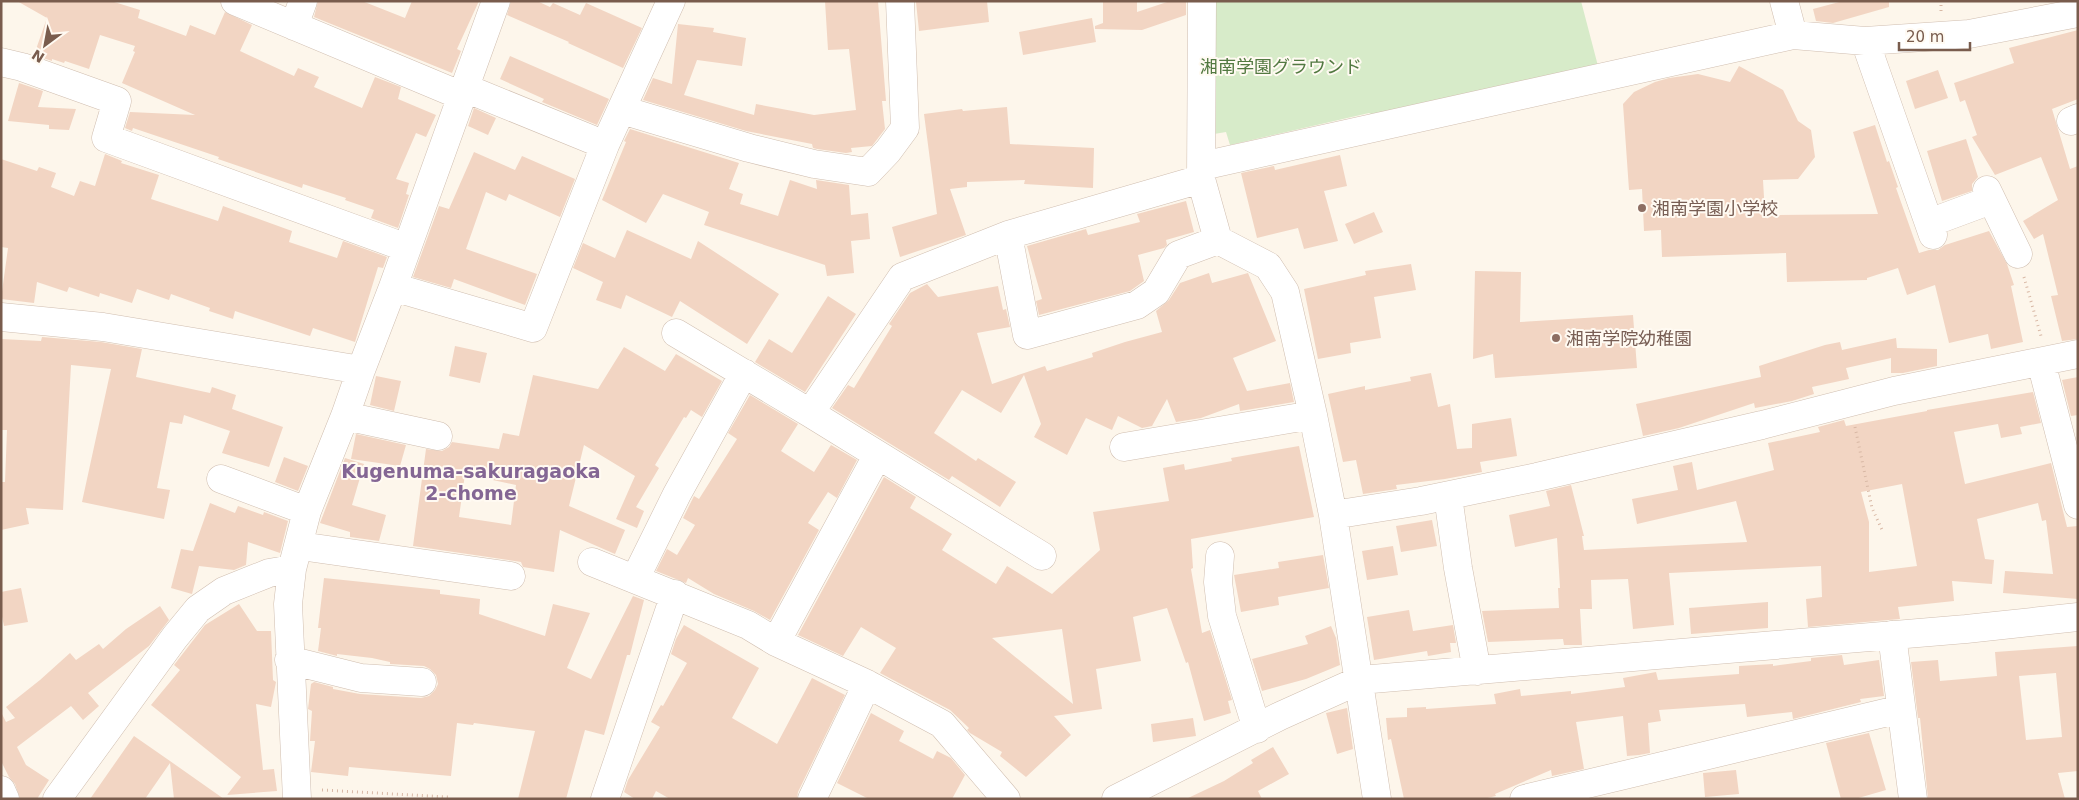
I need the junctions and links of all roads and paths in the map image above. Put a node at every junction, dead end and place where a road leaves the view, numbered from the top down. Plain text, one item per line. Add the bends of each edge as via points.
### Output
1 (235, 1) edge
2 (496, 1) edge
3 (671, 1) edge
4 (900, 1) edge
5 (1202, 1) edge
6 (1784, 1) edge
7 (299, 13) edge
8 (2078, 13) edge
9 (1794, 35) junction
10 (1865, 41) junction
11 (1, 62) edge
12 (464, 92) junction
13 (622, 110) junction
14 (605, 145) junction
15 (1202, 172) junction
16 (1008, 235) junction
17 (1218, 240) junction
18 (407, 248) junction
19 (2018, 254) joint
20 (393, 287) junction
21 (1, 317) edge
22 (676, 333) dead end
23 (2078, 354) edge
24 (2044, 361) junction
25 (361, 370) junction
26 (744, 373) junction
27 (1850, 402) junction
28 (810, 413) junction
29 (1313, 415) junction
30 (345, 416) junction
31 (438, 436) dead end
32 (1124, 447) dead end
33 (877, 456) junction
34 (221, 479) dead end
35 (1448, 496) junction
36 (2078, 505) edge
37 (307, 512) junction
38 (1333, 515) junction
39 (1883, 532) dead end
40 (1042, 556) dead end
41 (1220, 556) dead end
42 (296, 558) junction
43 (592, 562) dead end
44 (511, 576) dead end
45 (635, 579) junction
46 (674, 594) junction
47 (2078, 617) edge
48 (1892, 635) junction
49 (776, 642) junction
50 (289, 660) junction
51 (1477, 671) junction
52 (1360, 680) junction
53 (422, 682) dead end
54 (866, 684) junction
55 (1901, 709) junction
56 (1257, 728) junction
57 (1, 790) edge
58 (296, 794) edge
59 (448, 797) dead end
60 (5, 799) edge
61 (58, 799) edge
62 (605, 799) edge
63 (812, 799) edge
64 (1006, 799) edge
65 (1116, 799) edge
66 (1376, 799) edge
67 (1524, 799) edge
68 (1913, 799) edge

1 - 7 street
2 - 12 street
3 - 13 street
4 - 13 street via 905,128 868,172 814,164 749,148
5 - 15 street
6 - 9 street
7 - 12 street
8 - 10 street via 1969,34
9 - 10 street
9 - 15 street
10 - 19 street via 1931,229 1989,195
11 - 18 street via 117,101 106,138
12 - 14 street
12 - 18 street
13 - 14 street
14 - 20 street via 533,328
15 - 16 street
15 - 17 street
16 - 17 street via 1027,334 1137,305 1156,292 1178,255
16 - 28 street via 902,277
17 - 29 street via 1268,266 1284,292
18 - 20 street
19 - 24 path
20 - 25 street
21 - 25 street via 103,327
22 - 26 street
23 - 24 street
24 - 27 street
24 - 36 street
25 - 30 street
26 - 28 street
26 - 45 street via 677,494
27 - 35 street
27 - 39 path via 1872,508
28 - 33 street
29 - 32 street
29 - 38 street
30 - 31 street
30 - 37 street
33 - 40 street
33 - 49 street
34 - 37 street
35 - 38 street
35 - 51 street
37 - 42 street
38 - 52 street
41 - 56 street via 1218,582 1222,616
42 - 44 street
42 - 50 street via 288,604
42 - 61 street via 224,591 198,609 169,644
43 - 45 street
45 - 46 street
46 - 49 street via 748,625
46 - 62 street
47 - 48 street
48 - 51 street
48 - 55 street
49 - 54 street
50 - 53 street via 361,678
50 - 58 street
51 - 52 street
52 - 56 street
52 - 66 street
54 - 63 street
54 - 64 street via 942,724
55 - 67 street
55 - 68 street
56 - 65 street
57 - 60 street
58 - 59 path

